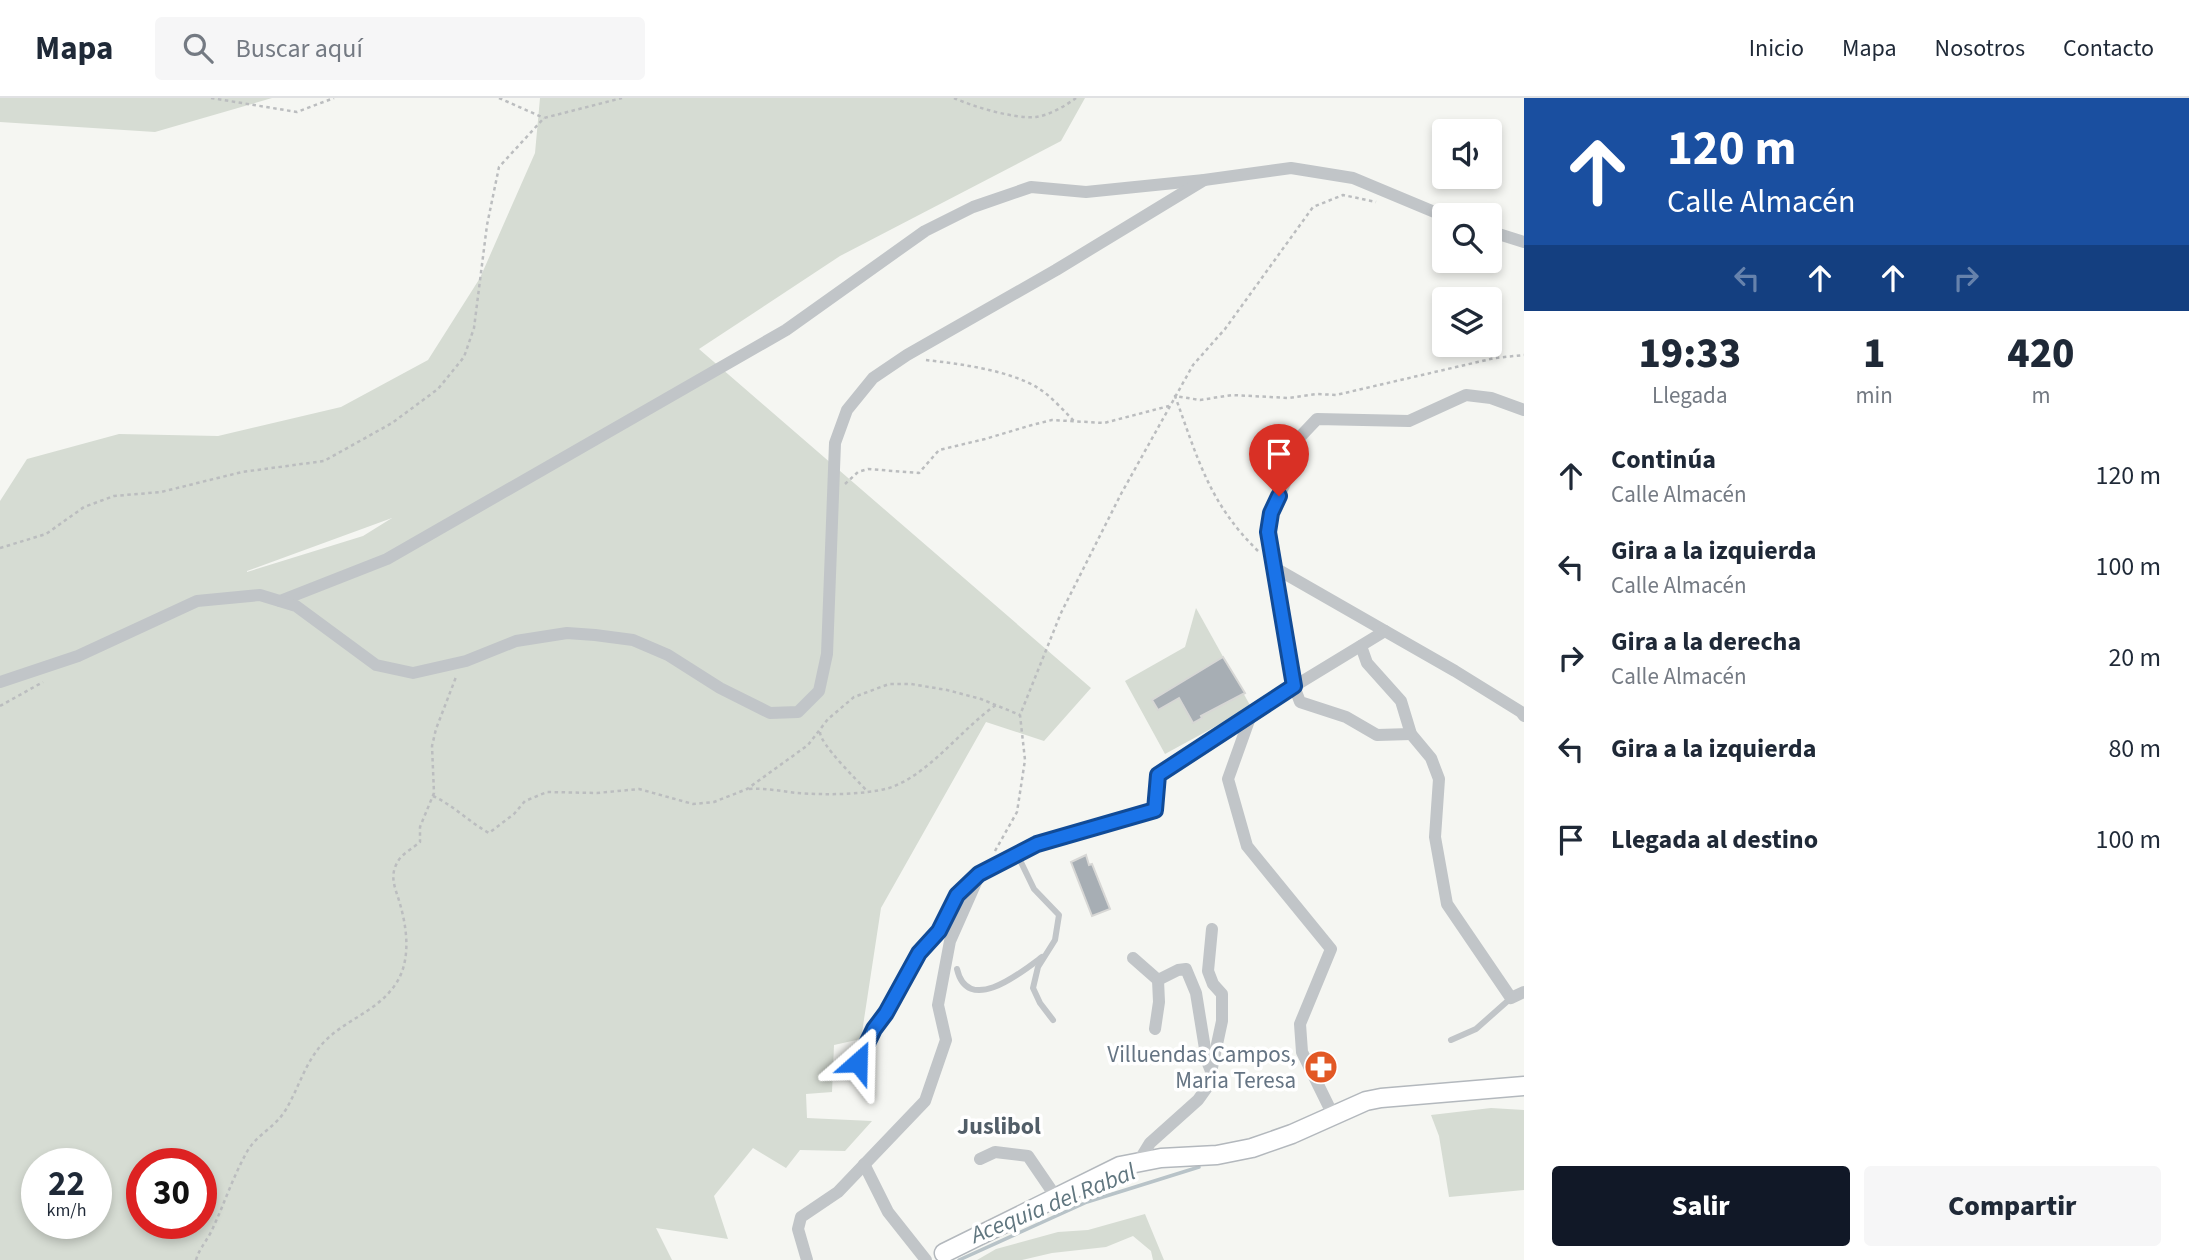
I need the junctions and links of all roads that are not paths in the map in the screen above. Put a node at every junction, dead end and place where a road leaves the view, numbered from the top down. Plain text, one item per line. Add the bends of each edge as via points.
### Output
1 (1204, 180) junction
2 (1432, 211) edge
3 (1502, 235) edge
4 (1524, 242) edge
5 (1524, 410) edge
6 (1275, 568) junction
7 (279, 601) junction
8 (1385, 631) junction
9 (1361, 646) junction
10 (0, 682) edge
11 (1294, 686) junction
12 (1252, 712) junction
13 (1524, 716) edge
14 (1411, 734) junction
15 (1017, 854) junction
16 (979, 874) junction
17 (1212, 929) dead end
18 (1046, 954) junction
19 (1133, 958) dead end
20 (957, 969) dead end
21 (1158, 980) junction
22 (1524, 992) edge
23 (1511, 998) junction
24 (1053, 1020) dead end
25 (1155, 1029) dead end
26 (1451, 1040) dead end
27 (858, 1062) dead end
28 (1211, 1072) junction
29 (1524, 1086) edge
30 (1333, 1115) junction
31 (980, 1159) dead end
32 (1139, 1161) junction
33 (864, 1164) junction
34 (1056, 1197) junction
35 (933, 1258) edge
36 (807, 1260) edge

1 - 2 street via 1291,168 1353,178
1 - 7 street via 1086,192 1031,187 973,206 925,231 786,330 387,559
1 - 7 street via 907,355 873,378 847,410 835,443 827,654 819,691 798,712 770,713 633,640 567,633 516,641 458,663 413,673 376,665 296,606
3 - 4 street
5 - 6 street via 1466,395 1409,421 1317,418 1298,439 1287,480 1271,513 1268,532
6 - 8 street
6 - 11 street
7 - 10 street via 260,595 197,601 78,656
8 - 9 street
8 - 13 street
9 - 11 street
9 - 14 street via 1367,663 1401,701
11 - 12 street
11 - 14 street via 1300,702 1346,716 1377,736
12 - 15 street via 1158,775 1155,810
12 - 30 street via 1228,779 1247,846 1331,949 1300,1024 1302,1052
14 - 23 street via 1431,758 1439,779 1435,837 1447,904
15 - 16 street
15 - 18 lane via 1034,889 1059,915 1055,940
16 - 27 street via 957,895 939,931 919,953
16 - 33 street via 950,941 938,1005 946,1040 925,1101
17 - 28 street via 1208,971 1222,994 1222,1003
18 - 20 lane via 998,987 981,990 962,983
18 - 24 lane via 1033,988
19 - 21 street
21 - 25 street
21 - 28 street via 1186,969 1196,993
22 - 23 street
23 - 26 lane via 1476,1029
28 - 32 street via 1203,1096 1150,1143
29 - 30 street via 1381,1098
30 - 32 street via 1252,1148
31 - 34 street via 995,1152 1028,1156
32 - 34 street via 1106,1171
33 - 35 street via 888,1212
33 - 36 street via 838,1192 801,1217 798,1230
34 - 35 street

